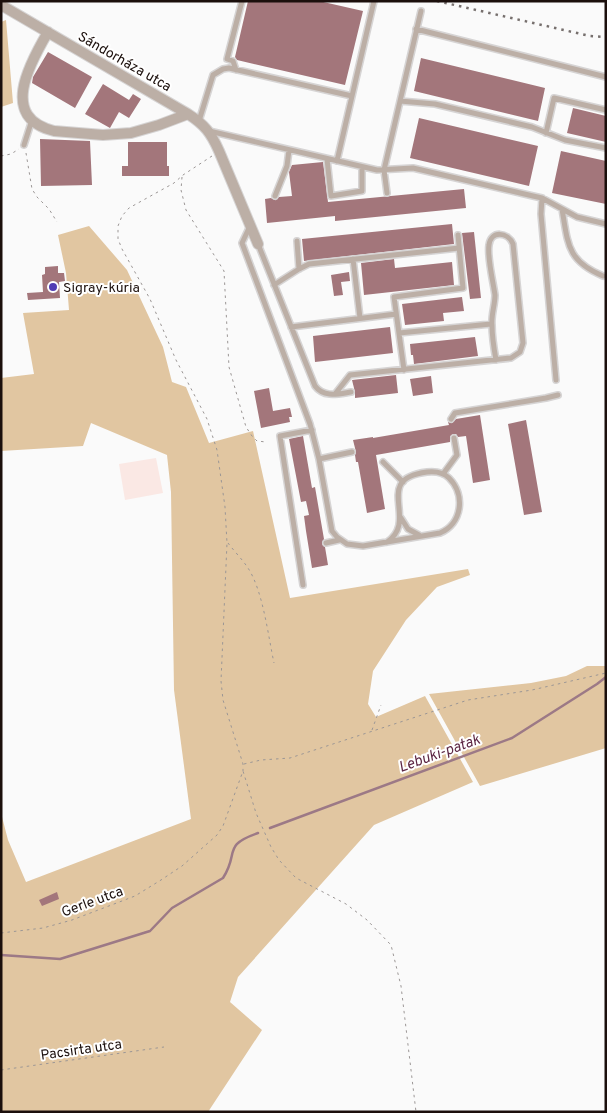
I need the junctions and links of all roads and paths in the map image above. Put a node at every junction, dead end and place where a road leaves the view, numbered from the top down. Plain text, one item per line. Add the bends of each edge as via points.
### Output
1 (242, 1) edge
2 (374, 1) edge
3 (1, 5) edge
4 (421, 11) dead end
5 (416, 29) junction
6 (48, 32) junction
7 (236, 70) junction
8 (606, 77) edge
9 (352, 96) junction
10 (400, 101) junction
11 (606, 110) edge
12 (188, 114) junction
13 (199, 121) junction
14 (31, 123) junction
15 (209, 131) junction
16 (546, 133) junction
17 (24, 145) junction
18 (606, 148) edge
19 (290, 150) junction
20 (219, 151) junction
21 (1, 156) edge
22 (327, 159) junction
23 (337, 161) junction
24 (362, 166) junction
25 (384, 170) junction
26 (183, 175) junction
27 (387, 193) dead end
28 (275, 196) dead end
29 (542, 198) junction
30 (562, 209) junction
31 (57, 222) dead end
32 (606, 224) edge
33 (250, 226) junction
34 (458, 235) dead end
35 (297, 241) dead end
36 (258, 244) joint
37 (459, 248) junction
38 (353, 260) junction
39 (298, 269) junction
40 (602, 276) dead end
41 (274, 285) junction
42 (396, 314) junction
43 (360, 318) junction
44 (491, 324) junction
45 (291, 327) junction
46 (399, 333) junction
47 (496, 360) junction
48 (404, 370) junction
49 (556, 380) dead end
50 (351, 392) dead end
51 (335, 394) junction
52 (558, 394) dead end
53 (451, 419) dead end
54 (312, 430) junction
55 (454, 438) dead end
56 (266, 442) dead end
57 (352, 452) dead end
58 (319, 459) junction
59 (383, 462) dead end
60 (443, 474) junction
61 (403, 482) junction
62 (400, 517) junction
63 (421, 536) junction
64 (339, 540) junction
65 (387, 542) junction
66 (227, 543) junction
67 (326, 543) dead end
68 (303, 585) dead end
69 (274, 663) dead end
70 (606, 673) edge
71 (381, 705) dead end
72 (372, 731) junction
73 (243, 764) junction
74 (243, 771) junction
75 (1, 933) edge
76 (164, 1047) dead end
77 (1, 1070) edge
78 (416, 1112) edge

1 - 7 lane via 227,59 233,61
2 - 9 lane
3 - 6 street, Sándorháza utca
4 - 5 lane
5 - 8 lane
5 - 10 lane
6 - 12 street, Sándorháza utca
6 - 14 street via 22,76 17,94 21,114
7 - 9 lane
7 - 13 lane via 223,69 213,75
9 - 23 lane
10 - 16 lane via 435,104
10 - 25 lane
11 - 16 lane via 554,98
12 - 13 street, Sándorháza utca
12 - 14 street via 144,130 114,134 46,130
13 - 15 street, Sándorháza utca
14 - 17 lane
15 - 19 lane
15 - 20 street, Sándorháza utca
16 - 18 lane
17 - 21 path
17 - 31 path via 32,189
19 - 22 lane
19 - 28 lane
20 - 26 path
20 - 33 street, Sándorháza utca
22 - 23 lane
22 - 24 lane via 331,196 362,191
23 - 24 lane
24 - 25 lane
25 - 27 lane
25 - 29 lane via 422,170
26 - 56 path via 181,190 186,210 224,271 229,367 246,427 257,441
26 - 66 path via 129,208 118,226 118,239 207,419 217,450
29 - 30 lane
29 - 49 lane
30 - 32 lane via 577,217
30 - 40 lane via 567,241 573,254 584,267
33 - 36 street, Sándorháza utca
33 - 54 lane via 242,243
34 - 37 lane
35 - 39 lane
36 - 41 lane
37 - 38 lane
37 - 42 lane via 463,288 394,297
38 - 39 lane via 309,264
38 - 43 lane
39 - 41 lane
41 - 45 lane
42 - 43 lane
42 - 46 lane
43 - 45 lane
44 - 46 lane
44 - 47 lane
44 - 47 lane via 495,297 489,245 495,236 502,234 508,236 513,244 523,343 516,356
45 - 51 lane via 314,386 323,393
46 - 48 lane
47 - 48 lane
48 - 51 lane via 350,375
50 - 51 lane
52 - 53 lane via 456,413
54 - 58 lane
54 - 68 lane via 280,436
55 - 60 lane via 457,455
57 - 58 lane
58 - 64 lane via 332,531
59 - 61 lane
60 - 61 lane via 426,472 412,475
60 - 63 lane via 457,489 459,512 455,522 446,530
61 - 62 lane via 397,495
62 - 63 lane via 408,529
62 - 65 lane via 397,532
63 - 65 lane
64 - 65 lane via 355,546
64 - 67 lane
66 - 69 path via 248,568 254,582
66 - 73 path via 220,681
70 - 72 path via 468,700
71 - 72 path
72 - 73 path via 290,758
73 - 74 path
74 - 75 path, Gerle utca via 223,826 182,866 124,901 43,928
74 - 78 path via 256,813 279,860 296,878 346,904 367,920 391,946 402,986
76 - 77 path, Pacsirta utca

